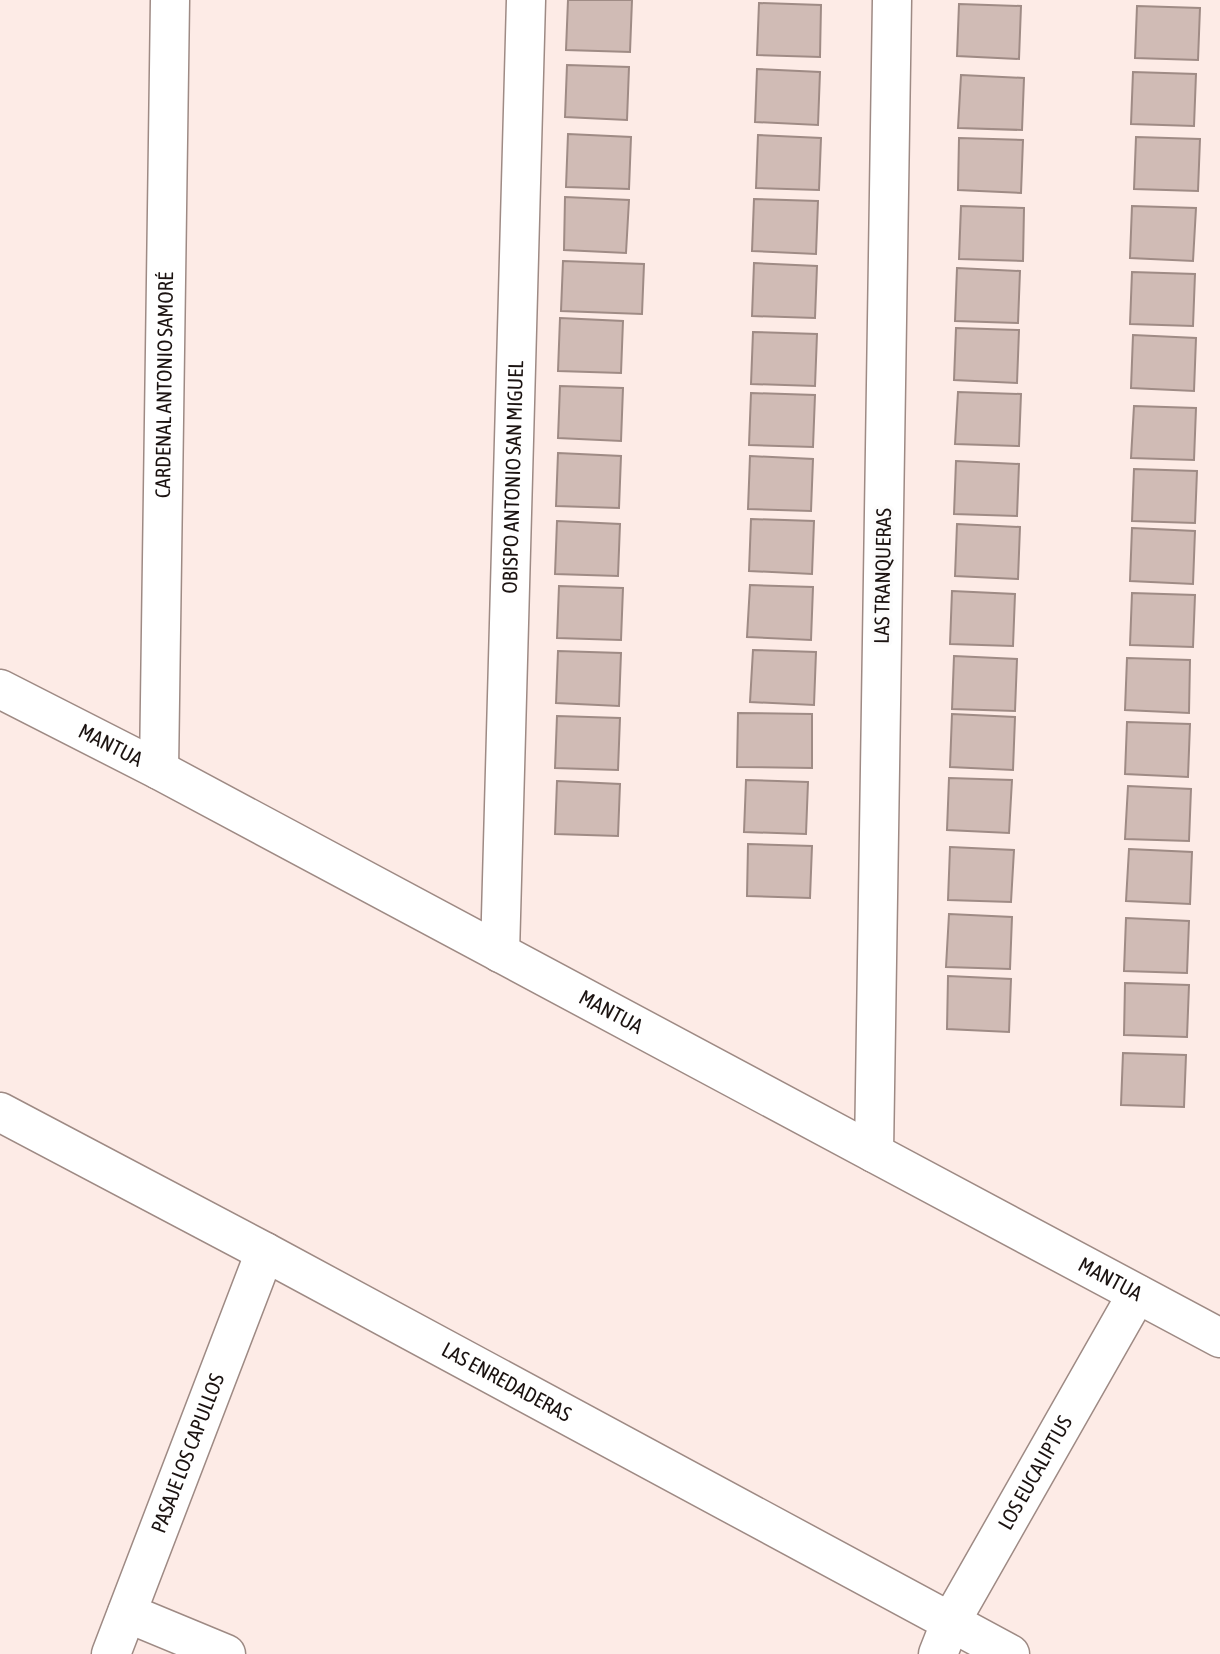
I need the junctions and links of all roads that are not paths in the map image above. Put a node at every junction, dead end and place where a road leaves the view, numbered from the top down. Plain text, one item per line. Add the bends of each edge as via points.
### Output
1 (170, 0) edge
2 (526, 0) edge
3 (892, 0) edge
4 (0, 689) edge
5 (159, 770) junction
6 (500, 953) junction
7 (2, 1119) edge
8 (874, 1153) junction
9 (265, 1252) junction
10 (1137, 1294) junction
11 (1220, 1338) edge
12 (127, 1614) junction
13 (945, 1637) edge
14 (111, 1654) edge
15 (226, 1654) edge
16 (1010, 1654) edge

1 - 5 street, CARDENAL ANTONIO SAMORÉ
2 - 6 street, OBISPO ANTONIO SAN MIGUEL
3 - 8 street, LAS TRANQUERAS
4 - 5 street, MANTUA
5 - 6 street, MANTUA
6 - 8 street, MANTUA
7 - 9 street, LAS ENREDADERAS
8 - 10 street, MANTUA
9 - 12 street, PASAJE LOS CAPULLOS
9 - 13 street, LAS ENREDADERAS
10 - 11 street, MANTUA
10 - 13 street, LOS EUCALIPTUS
12 - 14 street, PASAJE LOS CAPULLOS
12 - 15 street
13 - 16 street, LAS ENREDADERAS

